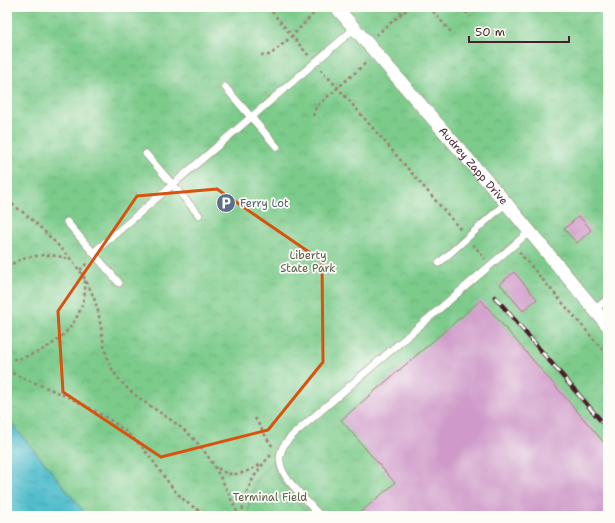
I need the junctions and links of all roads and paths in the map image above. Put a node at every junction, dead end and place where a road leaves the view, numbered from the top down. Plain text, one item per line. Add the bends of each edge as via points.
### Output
1 (268, 7) edge
2 (320, 7) edge
3 (336, 7) edge
4 (396, 7) edge
5 (410, 7) edge
6 (429, 7) edge
7 (462, 7) edge
8 (402, 14) junction
9 (470, 17) dead end
10 (355, 28) junction
11 (451, 32) dead end
12 (292, 36) junction
13 (367, 43) junction
14 (376, 54) junction
15 (261, 55) dead end
16 (314, 62) junction
17 (225, 87) dead end
18 (338, 88) junction
19 (313, 116) dead end
20 (251, 117) junction
21 (277, 147) dead end
22 (146, 154) dead end
23 (173, 184) junction
24 (7, 201) edge
25 (506, 203) junction
26 (199, 215) dead end
27 (67, 222) dead end
28 (529, 232) junction
29 (468, 238) junction
30 (514, 246) junction
31 (93, 253) junction
32 (73, 261) junction
33 (439, 262) dead end
34 (490, 265) junction
35 (7, 267) edge
36 (85, 279) junction
37 (119, 283) dead end
38 (608, 299) edge
39 (594, 310) junction
40 (608, 326) edge
41 (608, 356) edge
42 (7, 360) edge
43 (7, 370) edge
44 (255, 418) dead end
45 (264, 462) junction
46 (214, 465) junction
47 (210, 516) edge
48 (240, 516) edge
49 (320, 516) edge

1 - 12 path
2 - 12 path
3 - 10 street, Audrey Zapp Drive
4 - 8 path
5 - 8 path
6 - 11 path
7 - 9 path
8 - 13 path
10 - 13 street, Audrey Zapp Drive
10 - 16 lane
12 - 15 path via 270,54
12 - 16 path
13 - 14 street, Audrey Zapp Drive
14 - 18 path
14 - 25 street, Audrey Zapp Drive
16 - 18 path
16 - 20 lane
17 - 20 lane
18 - 19 path via 316,107
18 - 29 path
20 - 21 lane
20 - 23 lane
22 - 23 lane
23 - 26 lane
23 - 31 lane
24 - 32 path via 29,217
25 - 28 street, Audrey Zapp Drive
25 - 29 lane
27 - 31 lane
28 - 30 lane
28 - 39 street, Audrey Zapp Drive
29 - 33 lane
29 - 34 path
30 - 34 lane
30 - 41 path
31 - 37 lane
32 - 35 path via 61,256 47,255 27,258
32 - 36 path
34 - 49 lane via 287,440 280,454 284,475
36 - 42 path via 82,305 74,322 61,336 36,354
36 - 46 path via 95,302 106,354 116,376 148,405 193,438
38 - 39 lane
39 - 40 street, Audrey Zapp Drive
43 - 47 path via 61,393 126,432 146,451 182,499
44 - 45 path via 276,450
45 - 46 path via 252,470 230,474
45 - 48 path via 249,487
46 - 48 path

